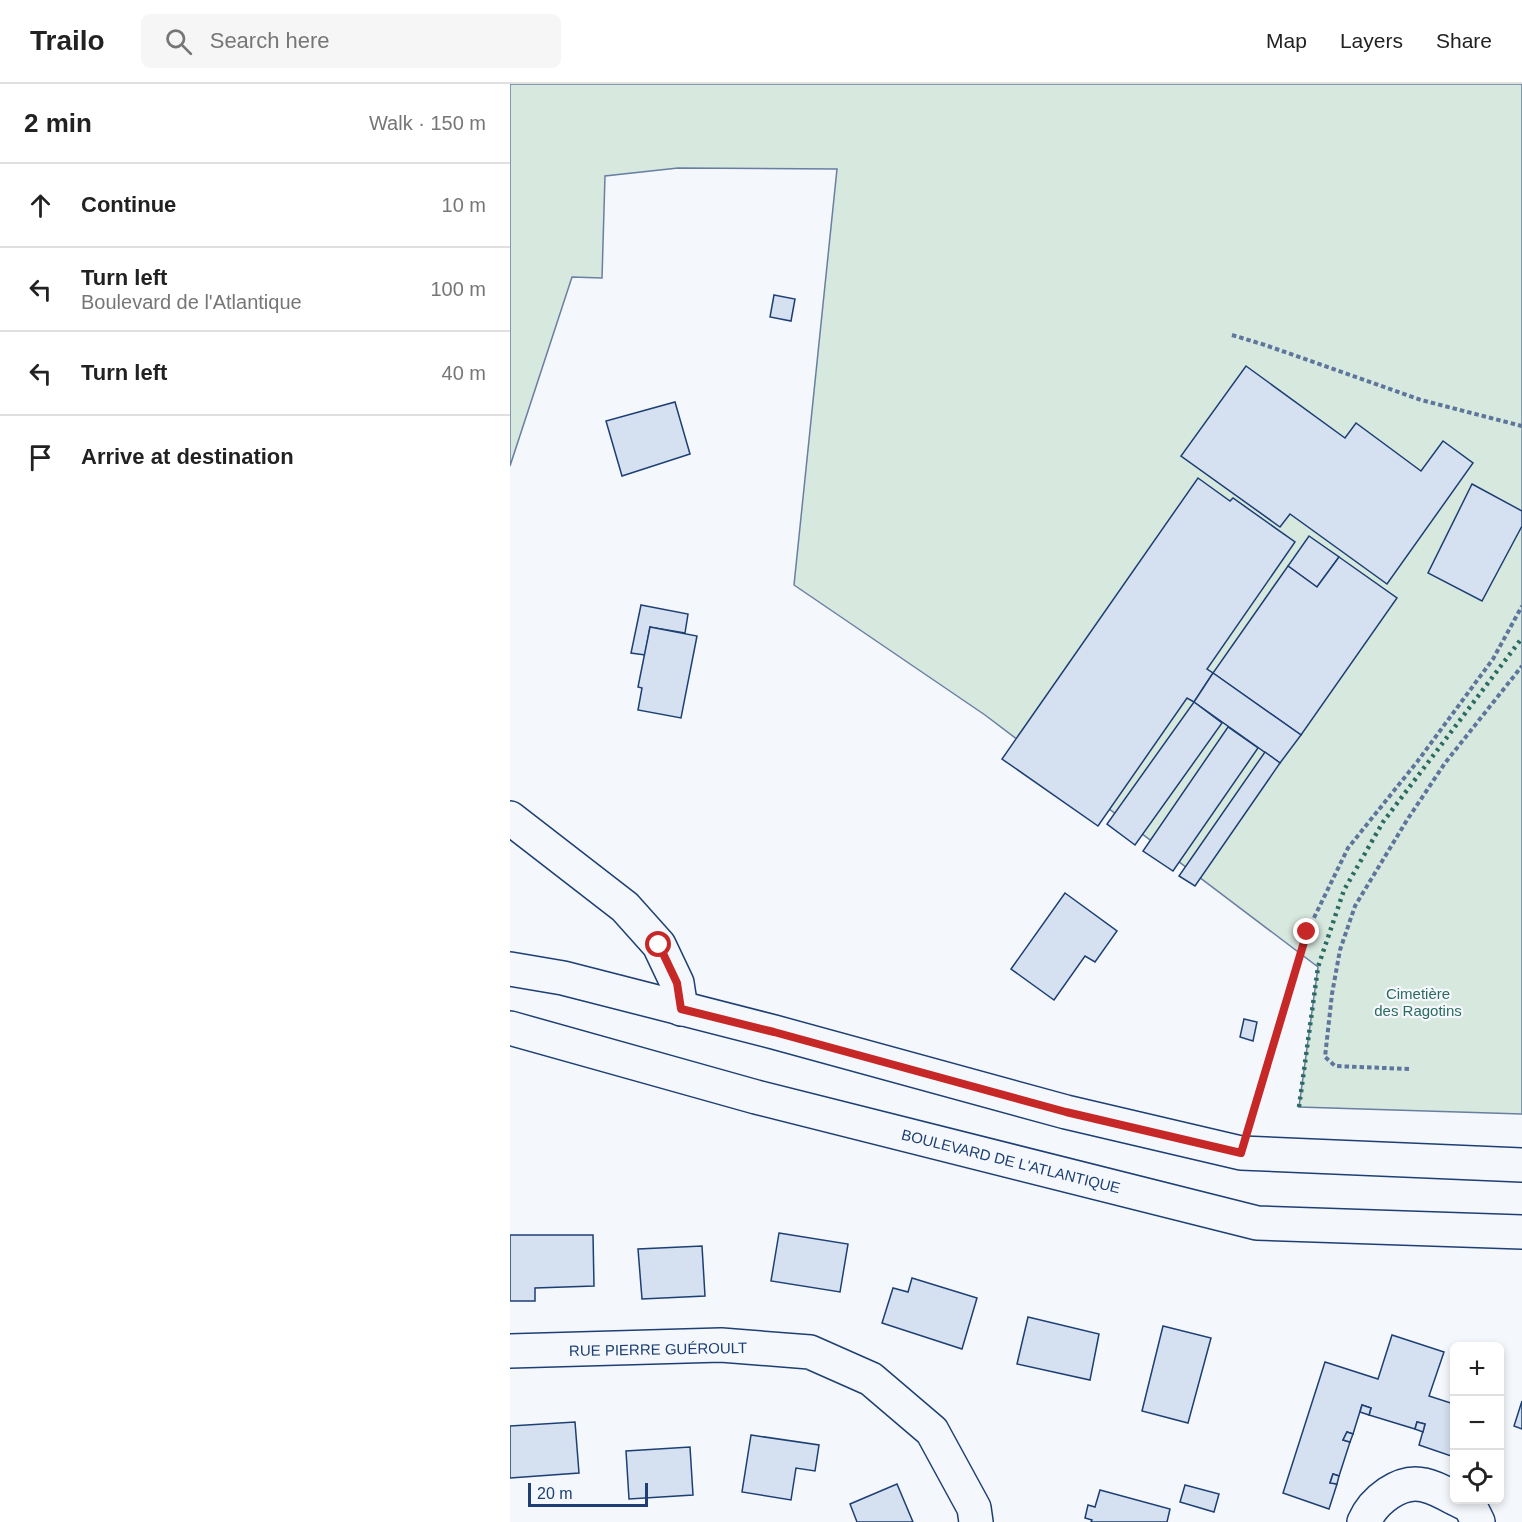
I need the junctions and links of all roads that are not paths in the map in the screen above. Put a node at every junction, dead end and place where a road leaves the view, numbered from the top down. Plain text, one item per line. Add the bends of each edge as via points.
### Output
1 (510, 818) edge
2 (510, 969) edge
3 (681, 1009) junction
4 (510, 1028) edge
5 (1522, 1166) edge
6 (1522, 1232) edge
7 (510, 1351) edge
8 (1450, 1496) edge
9 (1466, 1504) edge
10 (976, 1522) edge
11 (1364, 1522) edge
12 (1478, 1522) edge

1 - 3 main road via 625,907 659,945 677,983
2 - 3 main road via 563,978
3 - 5 main road via 1066,1112 1241,1153
4 - 6 main road, BOULEVARD DE L'ATLANTIQUE via 756,1096 1257,1223
7 - 10 main road, RUE PIERRE GUÉROULT via 721,1345 810,1352 871,1379 932,1431 974,1508
8 - 11 main road via 1423,1484 1401,1487 1384,1496
9 - 12 main road

